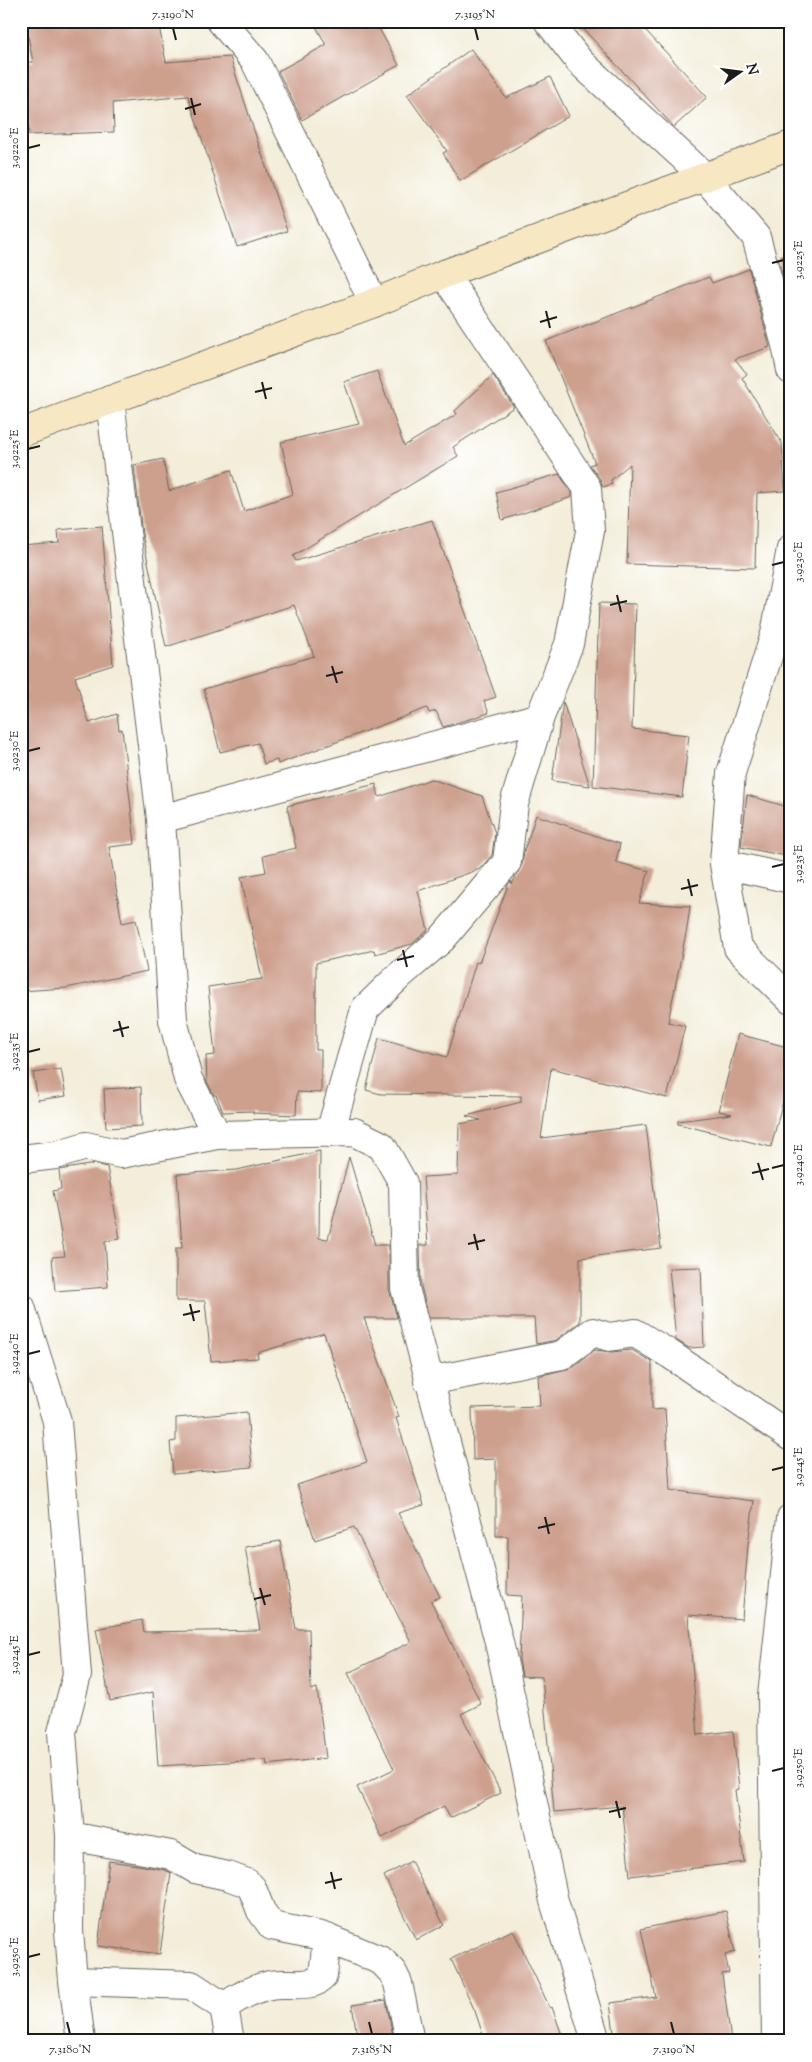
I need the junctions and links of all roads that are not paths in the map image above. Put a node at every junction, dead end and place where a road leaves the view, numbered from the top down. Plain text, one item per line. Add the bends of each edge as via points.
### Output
1 (221, 21) edge
2 (548, 21) edge
3 (791, 145) edge
4 (704, 176) junction
5 (444, 274) junction
6 (374, 303) junction
7 (789, 354) edge
8 (110, 400) junction
9 (21, 433) edge
10 (791, 549) edge
11 (540, 716) junction
12 (161, 820) junction
13 (724, 864) junction
14 (791, 880) edge
15 (791, 1000) edge
16 (330, 1132) junction
17 (217, 1135) junction
18 (21, 1159) edge
19 (21, 1307) edge
20 (428, 1381) junction
21 (791, 1437) edge
22 (791, 1518) edge
23 (70, 1836) junction
24 (327, 1938) junction
25 (73, 1981) junction
26 (224, 2007) junction
27 (81, 2041) edge
28 (230, 2041) edge
29 (410, 2041) edge
30 (596, 2041) edge
31 (776, 2041) edge

1 - 6 street via 255,61
2 - 4 street via 580,62
3 - 4 main road
4 - 5 main road
4 - 7 street via 756,237
5 - 6 main road
5 - 11 street via 587,488 590,532 569,644
6 - 8 main road
8 - 9 main road
8 - 12 street
10 - 13 street via 775,634 731,773
11 - 12 street
11 - 16 street via 514,804 507,862 442,939 365,1009
12 - 17 street via 173,1020 188,1079
13 - 14 street
13 - 15 street via 738,948
16 - 17 street
16 - 20 street via 354,1132 382,1146 403,1183 405,1288
17 - 18 street via 121,1154 86,1146 56,1155
19 - 23 street via 57,1421 77,1674 62,1732
20 - 21 street via 562,1355 593,1332 609,1337 635,1333
20 - 30 street via 499,1642 554,1901
22 - 31 street via 772,1696
23 - 24 street via 170,1855 195,1869 247,1883 272,1926
23 - 25 street via 69,1931
24 - 26 street via 320,1980 271,1984 242,1993
24 - 29 street via 382,1961 393,1973
25 - 26 street via 191,1985
25 - 27 street
26 - 28 street

